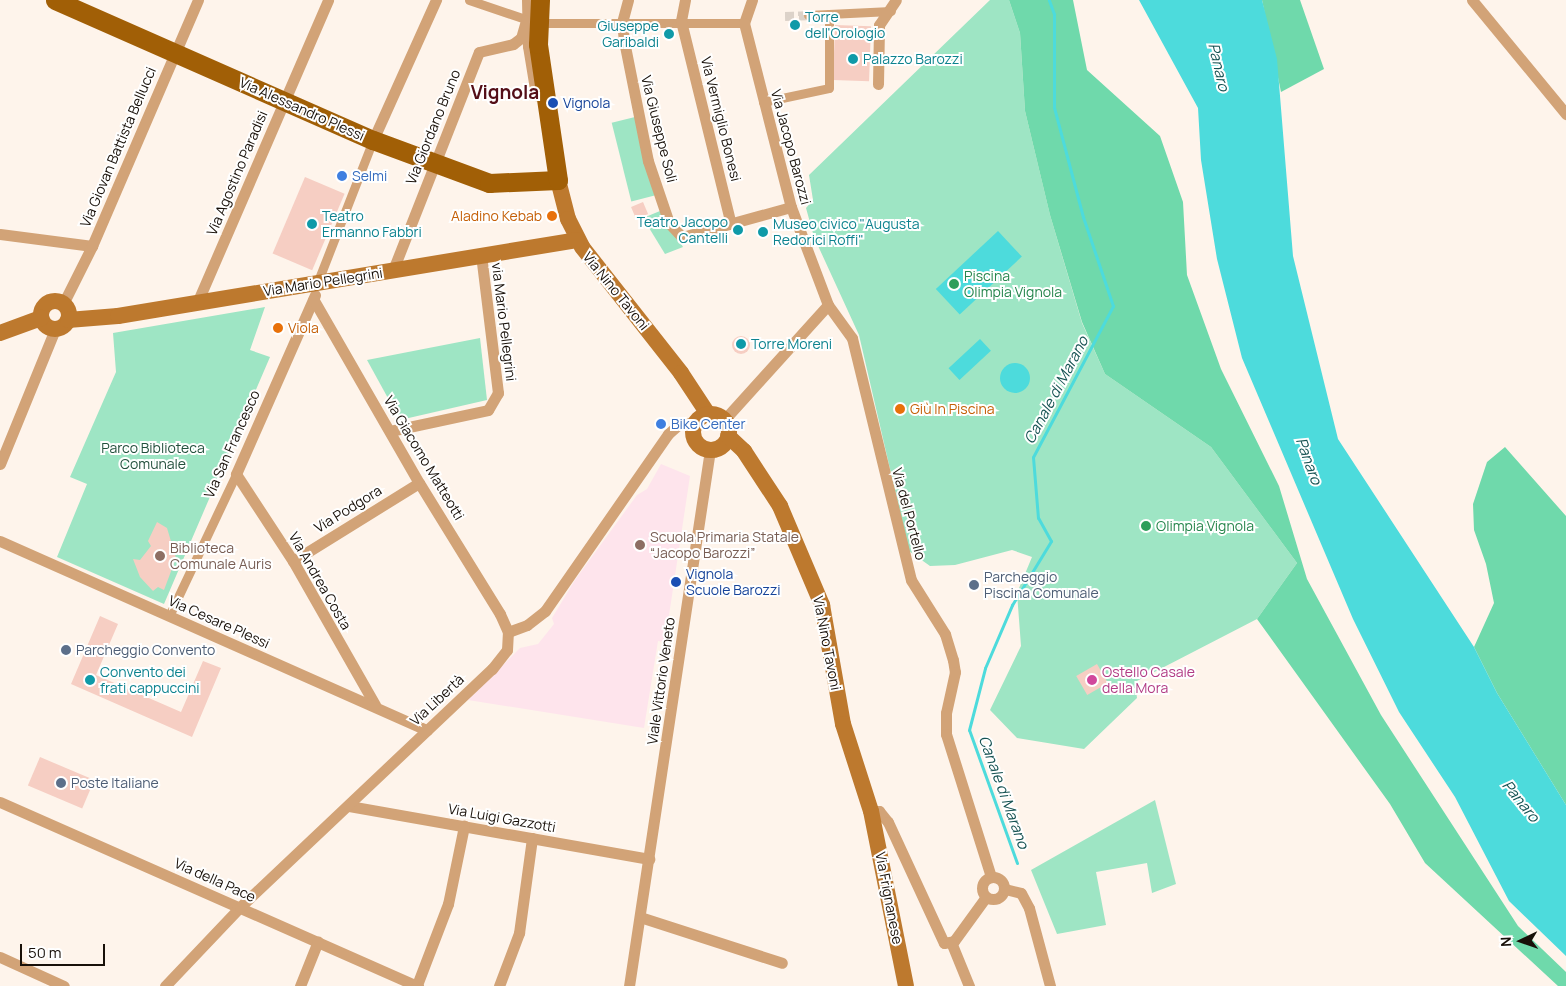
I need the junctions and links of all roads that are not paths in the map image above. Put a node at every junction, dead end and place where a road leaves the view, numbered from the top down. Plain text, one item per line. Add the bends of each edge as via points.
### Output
1 (55, 0) edge
2 (198, 0) edge
3 (328, 0) edge
4 (436, 0) edge
5 (469, 0) edge
6 (527, 0) edge
7 (540, 0) edge
8 (628, 0) edge
9 (685, 0) edge
10 (752, 0) edge
11 (1472, 0) edge
12 (894, 5) edge
13 (829, 14) junction
14 (808, 15) tunnel mouth
15 (681, 21) junction
16 (531, 22) junction
17 (622, 22) junction
18 (744, 23) junction
19 (174, 52) junction
20 (878, 84) dead end
21 (284, 101) junction
22 (763, 102) junction
23 (1566, 114) edge
24 (373, 140) junction
25 (434, 163) junction
26 (558, 180) junction
27 (792, 207) junction
28 (731, 224) junction
29 (0, 234) edge
30 (577, 240) junction
31 (92, 246) junction
32 (480, 254) junction
33 (393, 270) junction
34 (318, 282) junction
35 (313, 299) junction
36 (196, 303) junction
37 (828, 304) junction
38 (41, 318) junction
39 (62, 318) junction
40 (0, 333) edge
41 (702, 418) junction
42 (726, 428) junction
43 (390, 431) junction
44 (710, 450) junction
45 (0, 464) edge
46 (236, 474) junction
47 (419, 483) junction
48 (0, 541) edge
49 (293, 561) junction
50 (169, 616) junction
51 (508, 632) junction
52 (374, 705) junction
53 (427, 730) junction
54 (0, 802) edge
55 (349, 806) junction
56 (871, 811) junction
57 (464, 826) junction
58 (532, 838) junction
59 (649, 859) junction
60 (991, 877) junction
61 (1005, 888) junction
62 (986, 897) junction
63 (240, 907) junction
64 (640, 917) junction
65 (318, 941) junction
66 (951, 942) junction
67 (0, 957) edge
68 (782, 963) dead end
69 (392, 974) junction
70 (64, 986) edge
71 (165, 986) edge
72 (300, 986) edge
73 (388, 986) edge
74 (418, 986) edge
75 (499, 986) edge
76 (629, 986) edge
77 (906, 986) edge
78 (969, 986) edge
79 (1050, 986) edge

1 - 19 main road, Via Alessandro Plessi
2 - 19 street, Via Giovan Battista Bellucci
3 - 21 street, Via Agostino Paradisi
4 - 24 street
5 - 16 street
6 - 16 street
7 - 16 main road
8 - 17 street
9 - 15 street
10 - 18 street
11 - 23 street
12 - 13 street
12 - 20 street via 879,25
13 - 14 street
13 - 22 street via 829,88
15 - 17 street
15 - 18 street
15 - 28 street, Via Vermiglio Bonesi
16 - 17 street
16 - 25 street, Via Giordano Bruno via 513,44 479,52
16 - 26 main road
17 - 28 street, Via Giuseppe Soli via 648,161 669,223 682,237
18 - 22 street, Via Jacopo Barozzi
19 - 21 main road, Via Alessandro Plessi
19 - 31 street, Via Giovan Battista Bellucci
21 - 24 main road, Via Alessandro Plessi
21 - 36 street, Via Agostino Paradisi
22 - 27 street, Via Jacopo Barozzi
24 - 25 main road, Via Alessandro Plessi
24 - 34 street
25 - 26 main road, Via Alessandro Plessi via 489,183
25 - 33 street, Via Giordano Bruno
26 - 30 main road
27 - 28 street
27 - 37 street, Via Jacopo Barozzi
29 - 31 street
30 - 32 main road, Via Mario Pellegrini
30 - 41 main road, Via Nino Tavoni via 681,373
31 - 39 street, Via Giovan Battista Bellucci
32 - 33 main road, Via Mario Pellegrini
32 - 43 street, via Mario Pellegrini via 498,393 488,410
33 - 34 main road, Via Mario Pellegrini
34 - 35 street, Via San Francesco
34 - 36 main road, Via Mario Pellegrini
35 - 43 street, Via Giacomo Matteotti
35 - 46 street, Via San Francesco
36 - 39 main road, Via Mario Pellegrini
37 - 42 street
37 - 60 street, Via del Portello via 852,338 911,580 945,634 953,660 955,672 946,734
38 - 39 main road via 46,326
38 - 39 main road, Via Mario Pellegrini via 47,303
38 - 40 main road
39 - 45 street, Via Giovan Battista Bellucci
41 - 42 main road
41 - 44 main road, Via Nino Tavoni via 696,440
41 - 51 street via 678,425 668,434 545,611
42 - 44 main road via 722,446
42 - 56 main road, Via Nino Tavoni via 773,495 805,557 826,620 848,743
43 - 47 street, Via Giacomo Matteotti
44 - 59 street, Viale Vittorio Veneto
46 - 49 street, Via Andrea Costa
46 - 50 street, Via San Francesco
47 - 49 street, Via Podgora
47 - 51 street, Via Giacomo Matteotti via 478,576
48 - 50 street, Via Cesare Plessi
49 - 52 street, Via Andrea Costa
50 - 52 street, Via Cesare Plessi
51 - 53 street, Via Libertà via 507,650 499,662
52 - 53 street, Via Cesare Plessi
53 - 55 street, Via Libertà
54 - 63 street, Via della Pace
55 - 57 street, Via Luigi Gazzotti
55 - 63 street, Via Libertà
56 - 66 street via 882,814 936,933 944,942
56 - 77 main road, Via Frignanese
57 - 58 street, Via Luigi Gazzotti
57 - 74 street via 448,904
58 - 59 street, Via Luigi Gazzotti
58 - 75 street via 519,933
59 - 64 street, Viale Vittorio Veneto
60 - 61 street via 1000,879
60 - 62 street via 982,886
61 - 62 street via 1000,898
61 - 79 street via 1020,893 1029,908
62 - 66 street via 980,910
63 - 65 street, Via della Pace
63 - 71 street, Via Libertà
64 - 68 street
64 - 76 street, Viale Vittorio Veneto
65 - 69 street, Via della Pace
65 - 72 street
66 - 78 street
67 - 70 street
69 - 73 street
69 - 74 street, Via della Pace

